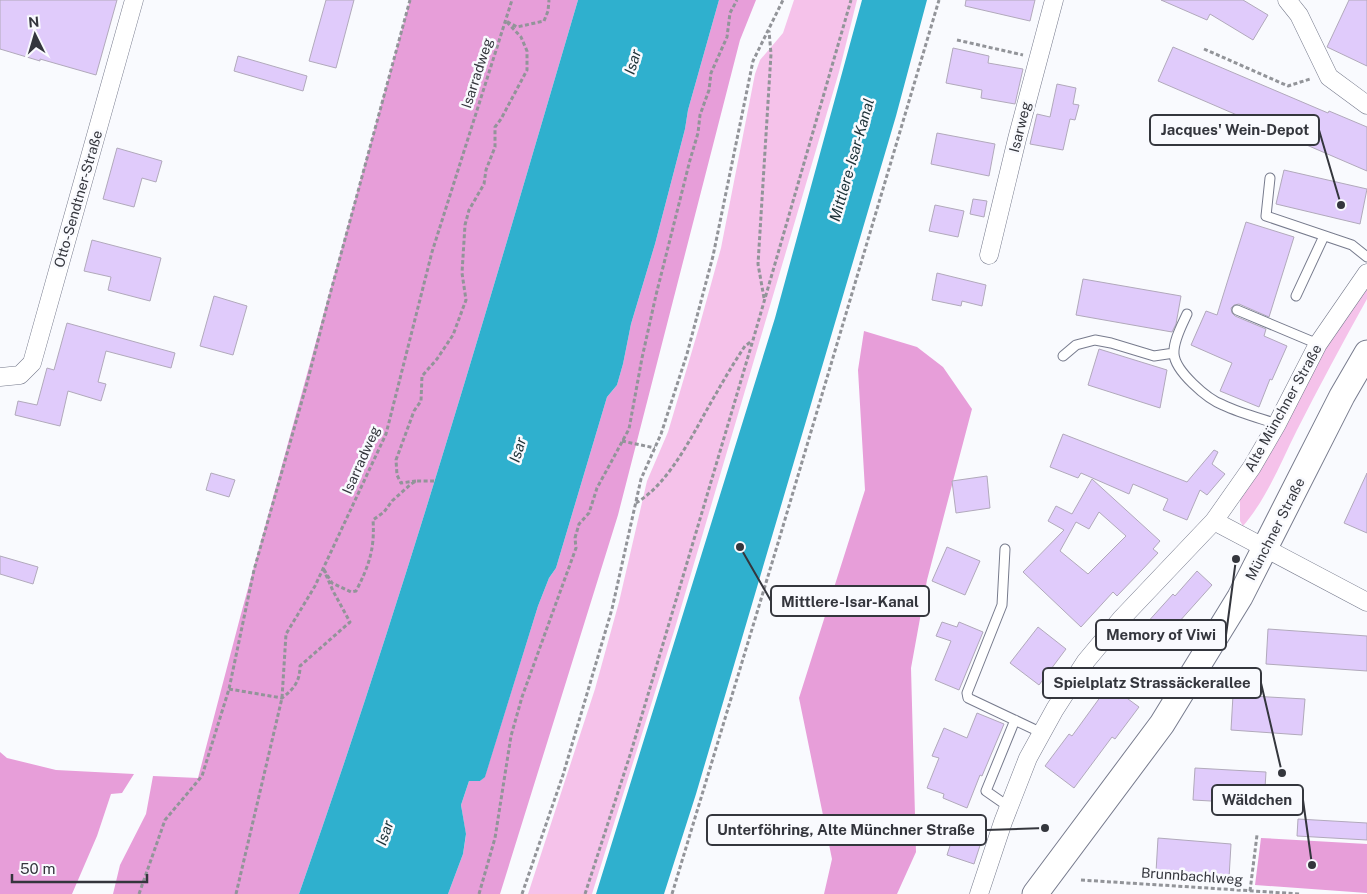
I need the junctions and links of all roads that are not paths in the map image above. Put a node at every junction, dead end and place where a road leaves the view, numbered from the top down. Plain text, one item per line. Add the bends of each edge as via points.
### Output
1 (134, 0) edge
2 (1054, 0) edge
3 (1287, 0) edge
4 (1367, 105) edge
5 (1270, 178) dead end
6 (1324, 236) junction
7 (989, 255) dead end
8 (1367, 257) edge
9 (1367, 273) edge
10 (1296, 296) dead end
11 (1237, 310) dead end
12 (1187, 314) dead end
13 (1318, 344) junction
14 (1174, 353) junction
15 (1367, 353) edge
16 (1063, 356) dead end
17 (0, 376) edge
18 (1278, 424) junction
19 (1214, 521) junction
20 (1265, 548) junction
21 (1004, 549) dead end
22 (1367, 602) edge
23 (1015, 720) junction
24 (1042, 733) junction
25 (1009, 807) junction
26 (979, 894) edge
27 (1035, 894) edge

1 - 17 street, Otto-Sendtner-Straße via 32,363 20,375
2 - 7 street, Isarweg
3 - 4 street via 1299,15 1329,77
5 - 6 lane via 1266,216
6 - 8 lane via 1352,245
6 - 10 lane
9 - 13 street, Alte Münchner Straße
11 - 13 lane
12 - 14 lane
13 - 18 street, Alte Münchner Straße
14 - 16 lane via 1154,356 1095,340 1076,345
14 - 18 lane via 1185,375 1210,398
15 - 20 main road, Münchner Straße
18 - 19 street, Alte Münchner Straße
19 - 20 street
19 - 24 street, Alte Münchner Straße via 1121,619 1086,661
20 - 22 street
20 - 27 main road, Münchner Straße via 1240,597 1162,724
21 - 23 lane via 1002,605 967,693 968,698
23 - 24 lane
23 - 25 lane via 986,791
24 - 25 street, Alte Münchner Straße via 1028,758
25 - 26 street, Alte Münchner Straße

